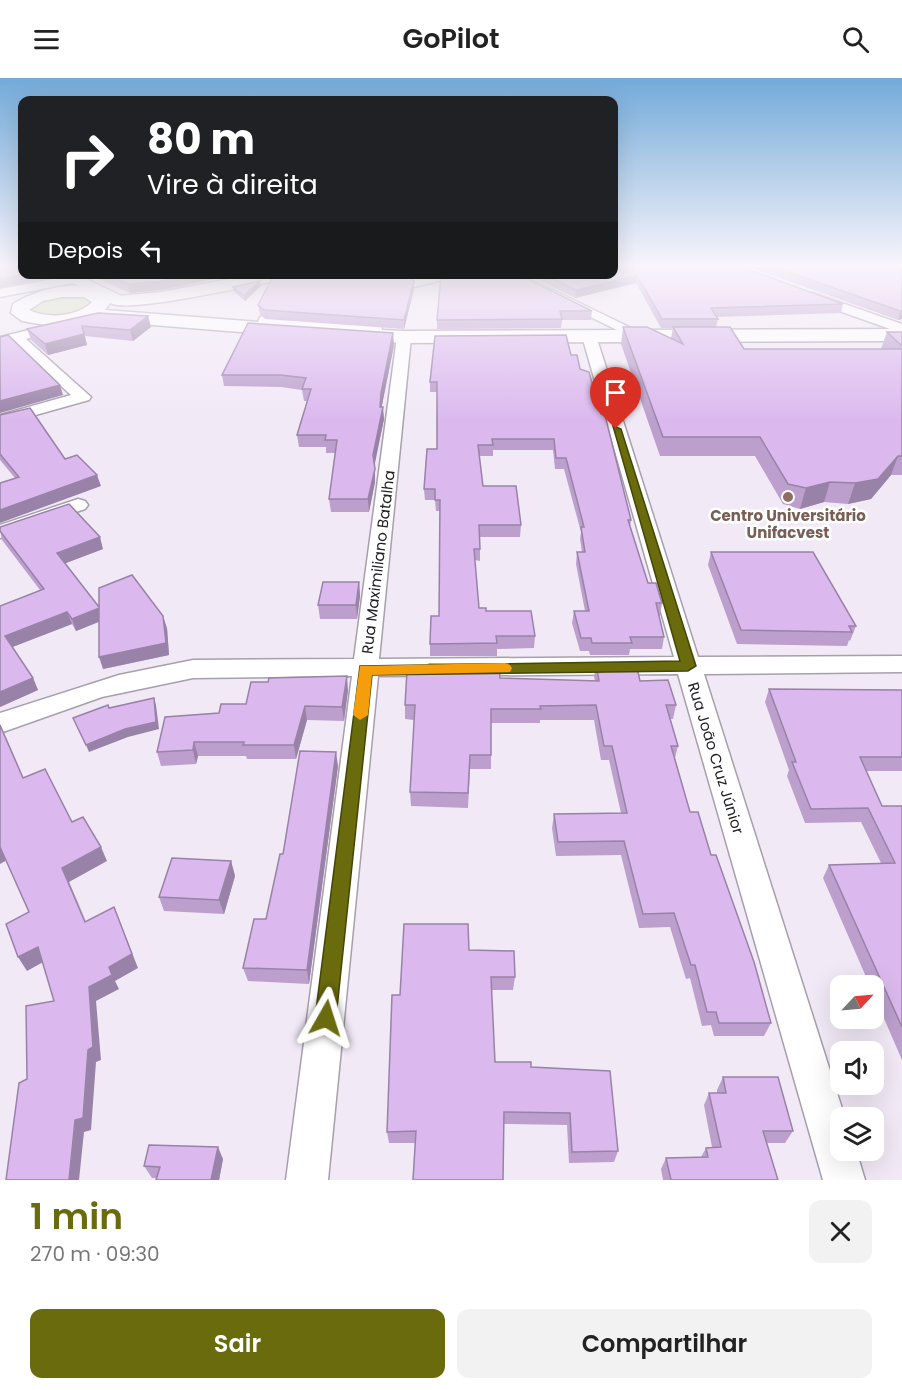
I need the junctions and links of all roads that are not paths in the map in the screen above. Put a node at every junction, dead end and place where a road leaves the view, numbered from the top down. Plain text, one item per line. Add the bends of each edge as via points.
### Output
1 (25, 316) edge
2 (37, 316) edge
3 (64, 316) edge
4 (70, 316) edge
5 (183, 316) edge
6 (252, 316) edge
7 (599, 316) edge
8 (866, 316) edge
9 (624, 328) junction
10 (901, 329) edge
11 (589, 336) junction
12 (404, 337) junction
13 (8, 339) edge
14 (0, 420) edge
15 (78, 505) dead end
16 (0, 532) edge
17 (902, 664) edge
18 (688, 666) junction
19 (366, 670) junction
20 (0, 723) edge
21 (307, 1180) edge
22 (844, 1180) edge

1 - 13 street via 27,329
2 - 3 main road via 51,320
4 - 13 street
5 - 12 main road
6 - 9 main road via 388,329
7 - 9 street
8 - 10 street
9 - 10 main road
10 - 11 main road
11 - 12 main road
11 - 18 street, Rua João Cruz Júnior
12 - 19 street, Rua Maximiliano Batalha
13 - 14 street via 83,397
15 - 16 street
17 - 18 street
18 - 19 street
18 - 22 street, Rua João Cruz Júnior
19 - 20 street via 193,669 150,675 110,684
19 - 21 street, Rua Maximiliano Batalha

